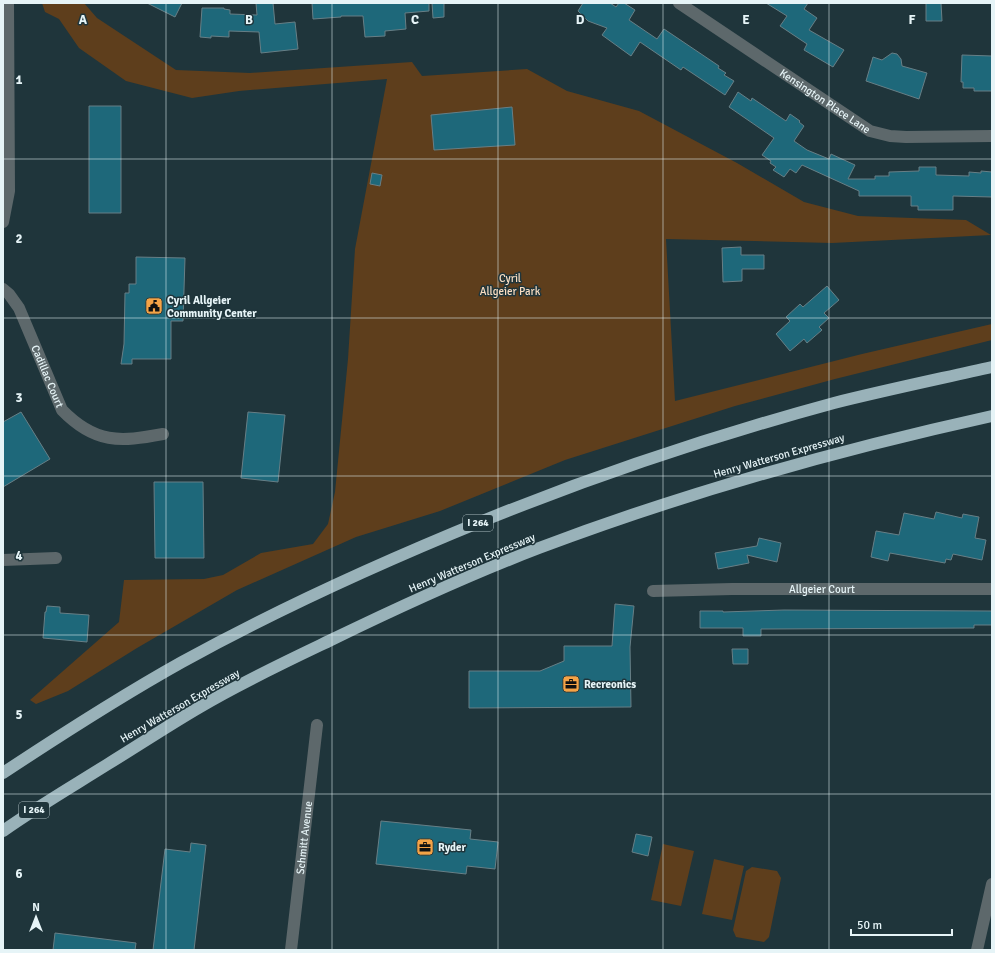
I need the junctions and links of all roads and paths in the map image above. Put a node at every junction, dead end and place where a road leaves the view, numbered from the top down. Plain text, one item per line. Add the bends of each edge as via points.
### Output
1 (8, 3) edge
2 (679, 3) edge
3 (992, 136) edge
4 (3, 222) edge
5 (3, 289) edge
6 (992, 367) edge
7 (992, 416) edge
8 (163, 434) dead end
9 (56, 558) dead end
10 (3, 560) edge
11 (992, 589) edge
12 (653, 591) dead end
13 (317, 725) dead end
14 (3, 773) edge
15 (3, 831) edge
16 (992, 884) edge
17 (291, 950) edge
18 (977, 950) edge

1 - 4 street via 9,191
2 - 3 street, Kensington Place Lane via 870,131 906,137
5 - 8 street, Cadillac Court via 19,308 62,410 72,421 92,433 119,440
6 - 14 highway, I 264 via 835,403 748,428 586,481 419,547 335,584 182,662 76,725
7 - 15 highway, Henry Watterson Expressway / I 264 via 858,447 709,490 539,548 436,591 290,660 202,706
9 - 10 street
11 - 12 street, Allgeier Court
13 - 17 street, Schmitt Avenue
16 - 18 street

